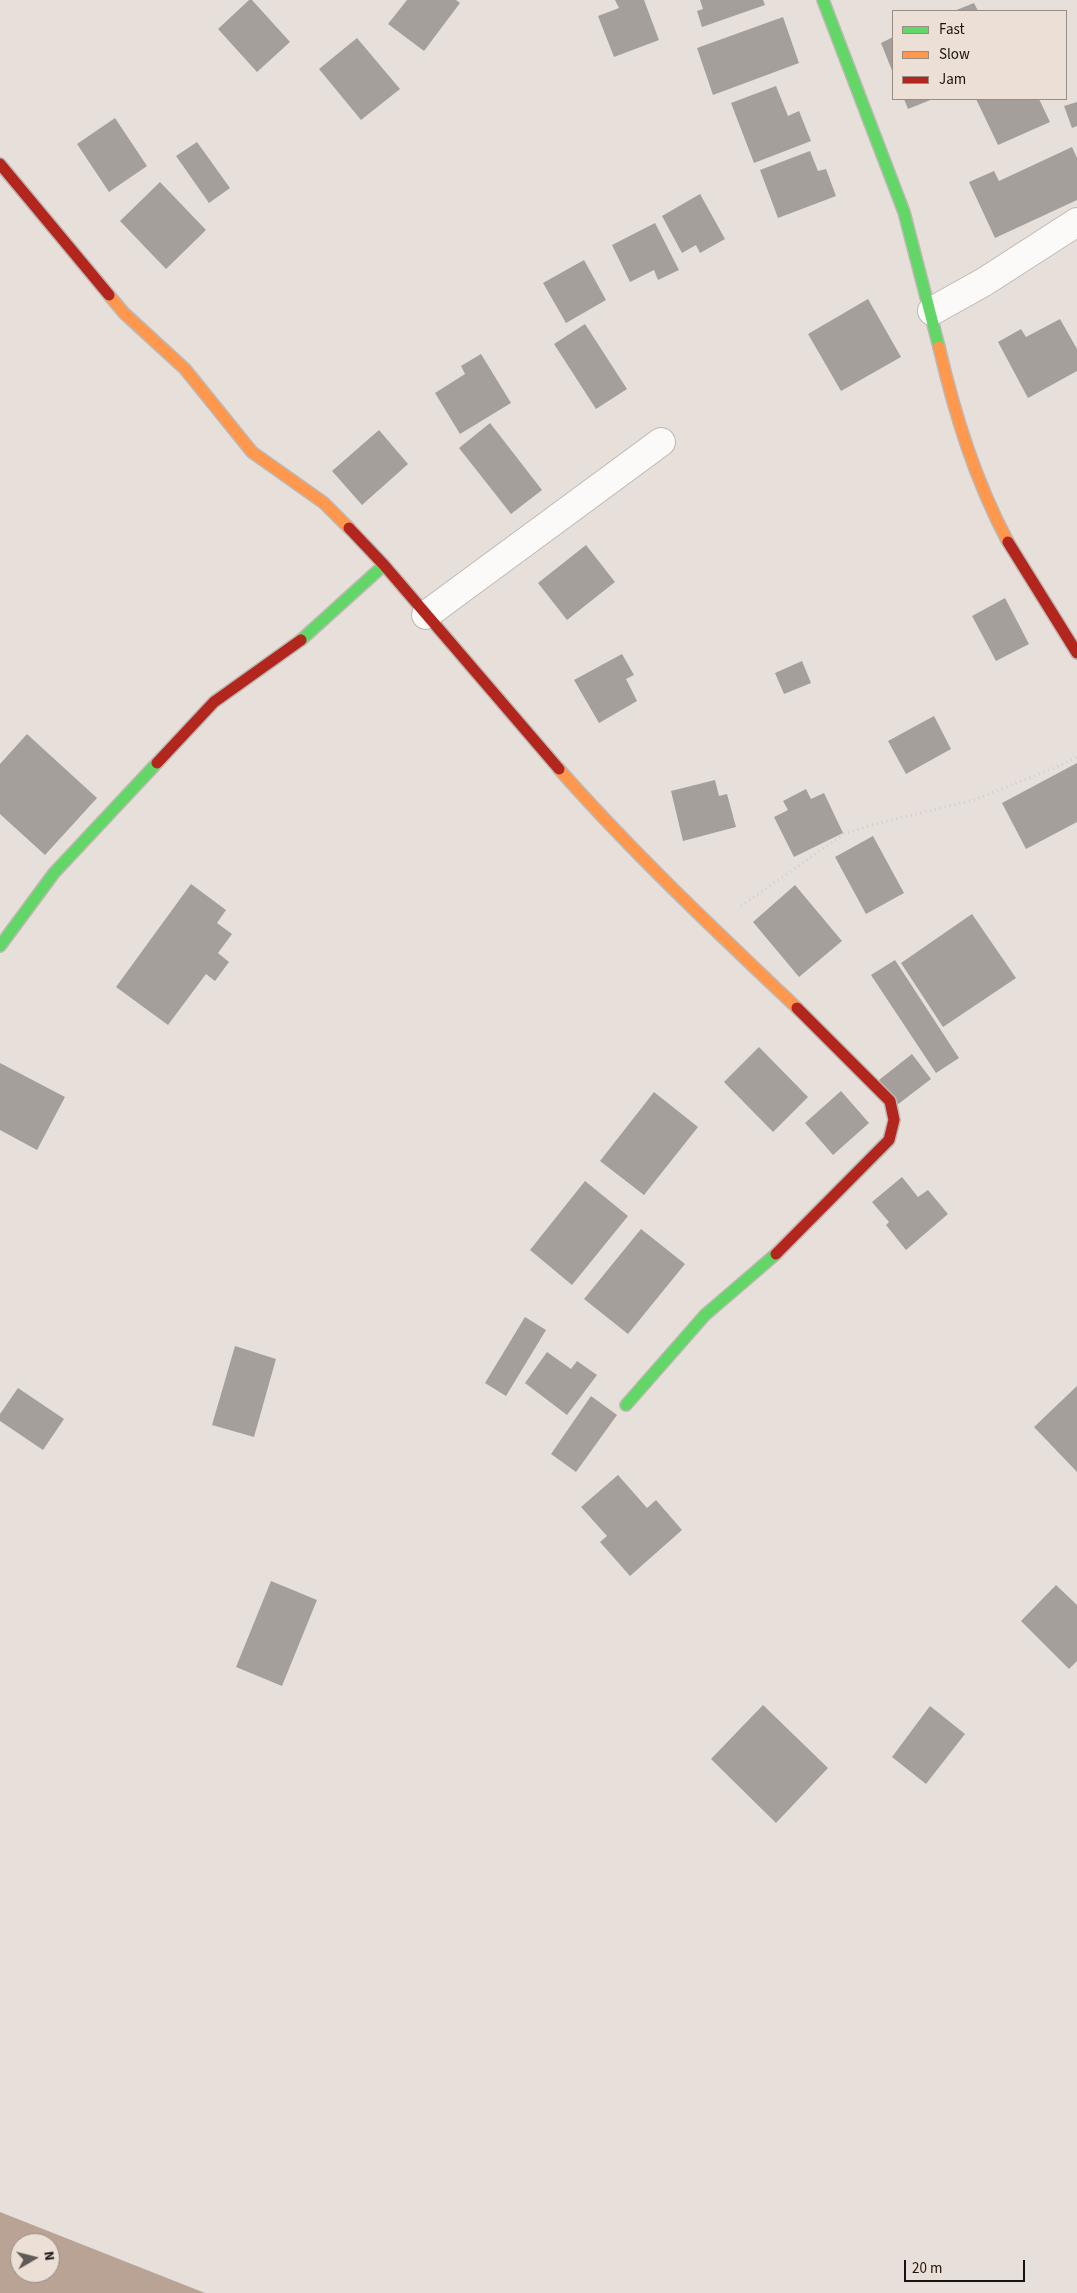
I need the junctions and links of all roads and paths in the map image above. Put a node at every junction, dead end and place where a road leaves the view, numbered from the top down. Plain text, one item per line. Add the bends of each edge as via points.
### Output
1 (823, 0) edge
2 (2, 173) edge
3 (1077, 222) edge
4 (932, 311) junction
5 (661, 442) dead end
6 (384, 566) junction
7 (426, 615) junction
8 (1077, 653) edge
9 (1077, 757) edge
10 (712, 927) junction
11 (0, 946) edge
12 (626, 1405) dead end

1 - 4 street via 886,159
2 - 6 street via 124,313 185,369 252,452 324,504
3 - 4 street
4 - 8 street via 953,403 975,472 998,521
5 - 7 street
6 - 7 street
6 - 11 street via 294,646 214,702 54,873
7 - 10 street via 583,796
9 - 10 path via 974,800 844,834
10 - 12 street via 890,1101 895,1113 895,1127 889,1140 781,1250 705,1315

